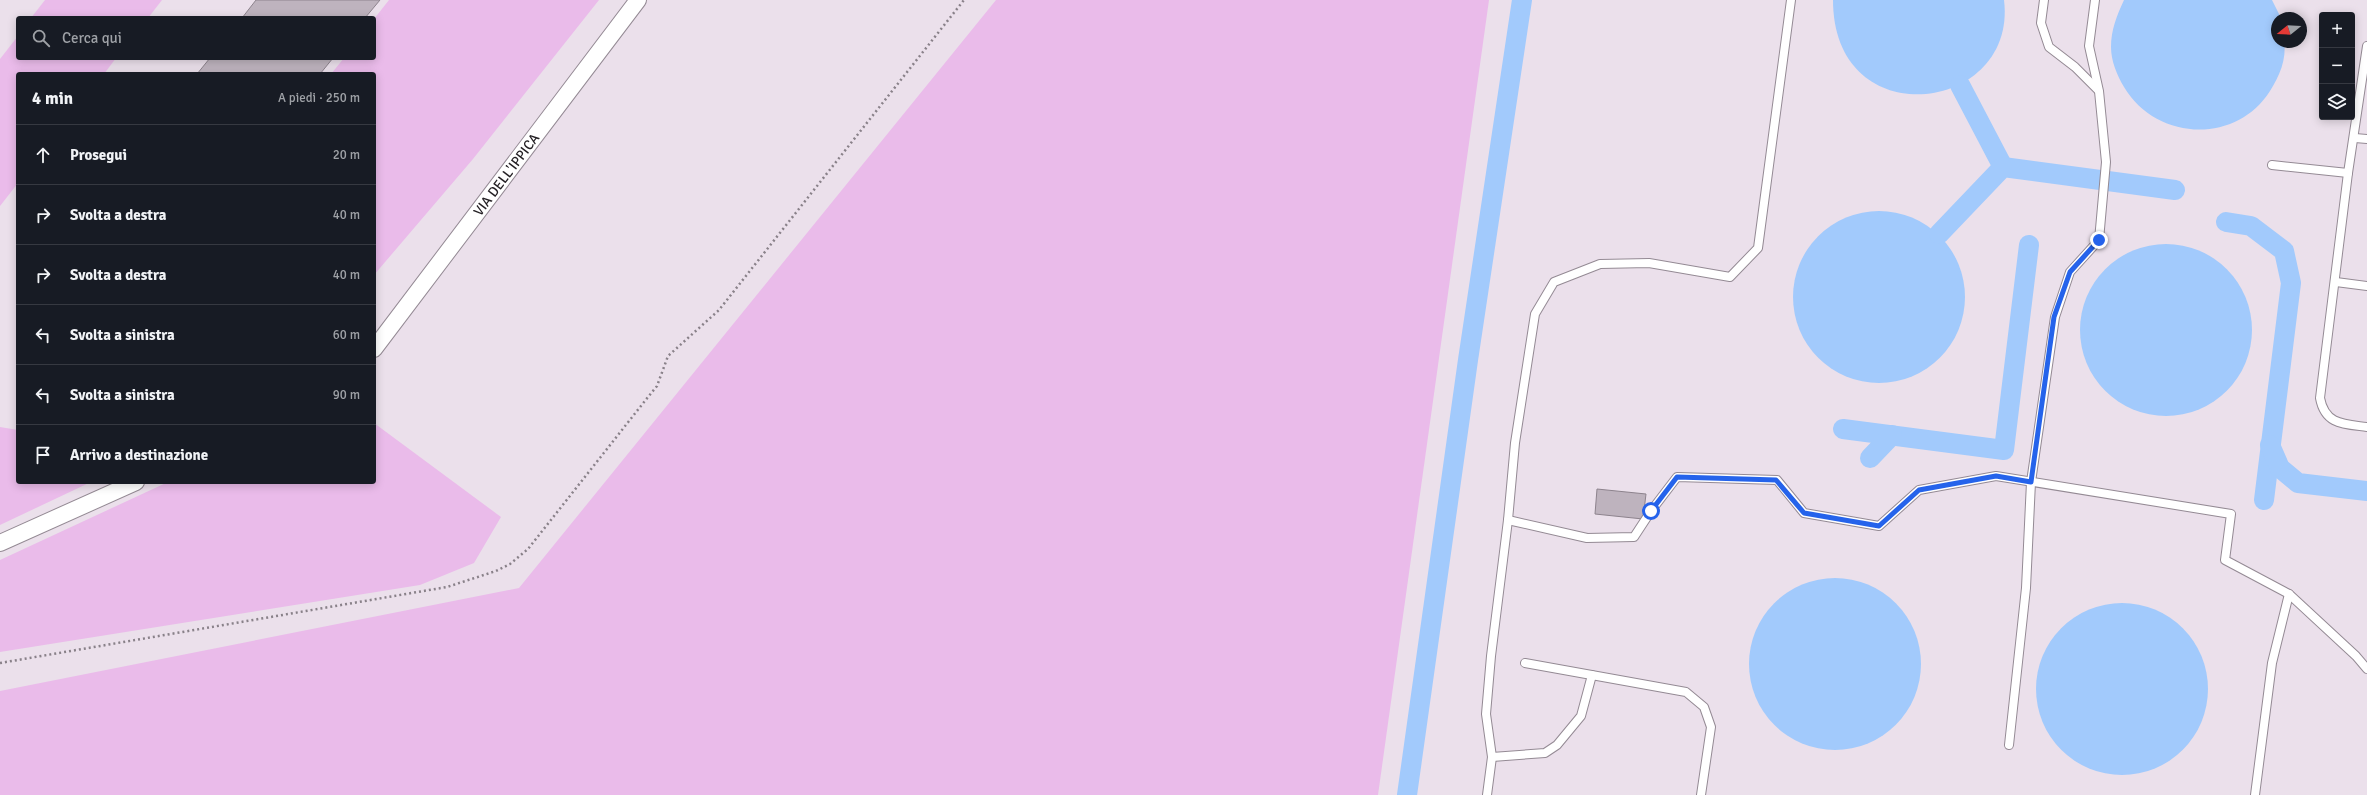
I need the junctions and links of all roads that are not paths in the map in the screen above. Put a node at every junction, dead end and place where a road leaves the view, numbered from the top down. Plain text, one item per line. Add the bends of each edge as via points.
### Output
1 (638, 0) edge
2 (1790, 0) edge
3 (2044, 0) edge
4 (2095, 0) edge
5 (2367, 46) edge
6 (2099, 91) junction
7 (2355, 138) junction
8 (2367, 139) edge
9 (2272, 165) dead end
10 (2348, 173) junction
11 (2336, 282) junction
12 (2367, 286) edge
13 (376, 346) edge
14 (2367, 427) edge
15 (2031, 482) junction
16 (132, 484) edge
17 (1508, 520) junction
18 (0, 543) edge
19 (2289, 594) junction
20 (1525, 663) dead end
21 (2367, 669) edge
22 (1592, 674) junction
23 (2009, 745) dead end
24 (1492, 757) junction
25 (1488, 795) edge
26 (1701, 795) edge
27 (2255, 795) edge

1 - 13 street, VIA DELL'IPPICA
2 - 17 lane via 1758,248 1730,277 1649,263 1600,264 1554,282 1535,314 1515,444
3 - 6 lane via 2041,23 2049,47 2075,67
4 - 6 lane via 2089,46
5 - 7 lane
6 - 15 lane via 2106,162 2099,240 2070,272 2054,317
7 - 8 lane
7 - 10 lane
9 - 10 lane
10 - 11 lane
11 - 12 lane
11 - 14 lane via 2321,403 2326,416 2333,420 2341,424
15 - 17 lane via 1996,476 1919,490 1879,526 1804,513 1776,480 1677,477 1634,537 1587,538
15 - 19 lane via 2231,514 2225,560
15 - 23 lane via 2026,588
16 - 18 street
17 - 24 lane via 1486,714
19 - 21 lane
19 - 27 lane via 2272,663
20 - 22 lane
22 - 24 lane via 1581,716 1557,745 1545,752
22 - 26 lane via 1686,692 1704,707 1711,727
24 - 25 lane

